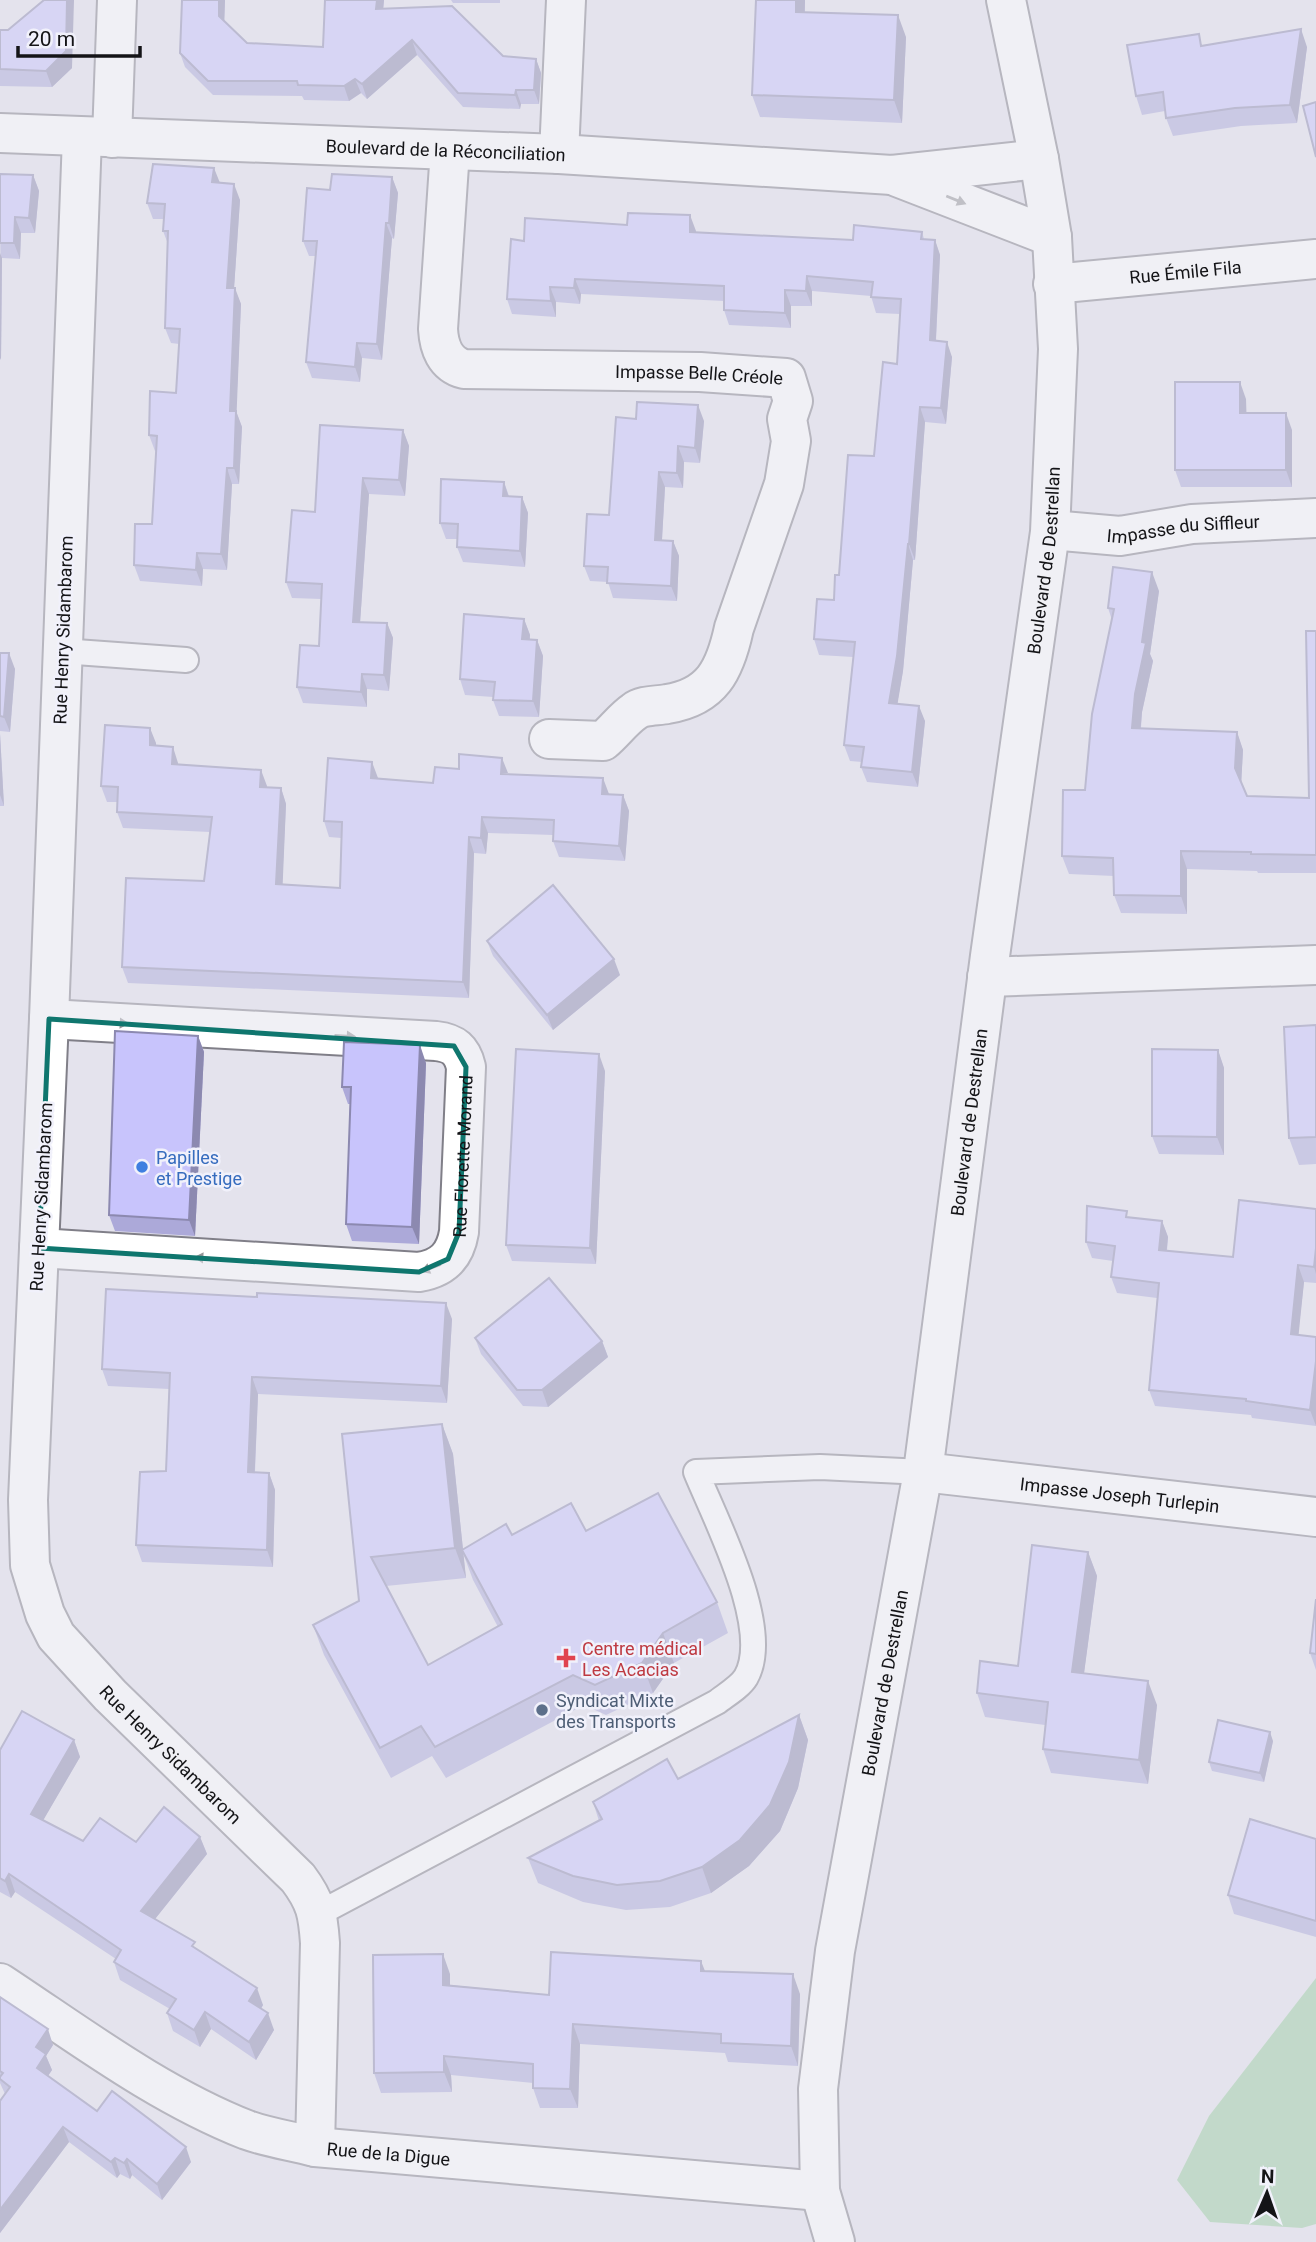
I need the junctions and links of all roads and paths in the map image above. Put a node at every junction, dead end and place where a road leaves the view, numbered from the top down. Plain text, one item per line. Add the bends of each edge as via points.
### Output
1 (117, 0) edge
2 (566, 0) edge
3 (1006, 0) edge
4 (0, 132) edge
5 (97, 137) junction
6 (450, 150) junction
7 (559, 154) junction
8 (1039, 159) junction
9 (892, 175) junction
10 (1052, 237) junction
11 (1316, 259) edge
12 (1053, 284) junction
13 (1316, 518) edge
14 (1051, 530) junction
15 (62, 651) junction
16 (186, 660) dead end
17 (549, 739) dead end
18 (1316, 965) edge
19 (988, 977) junction
20 (49, 1019) junction
21 (39, 1248) junction
22 (923, 1472) junction
23 (1316, 1517) edge
24 (318, 1914) junction
25 (0, 1983) edge
26 (314, 2147) junction
27 (820, 2191) junction
28 (835, 2242) edge

1 - 5 street, Rue Henry Sidambarom
2 - 7 street
3 - 8 street, Boulevard de Destrellan
4 - 5 street, Boulevard de la Réconciliation
5 - 6 street, Boulevard de la Réconciliation
5 - 15 street, Rue Henry Sidambarom
6 - 7 street, Boulevard de la Réconciliation
6 - 17 street, Impasse Belle Créole via 438,329 443,353 452,364 464,369 700,372 786,378 793,401 784,484 730,647 710,684 689,700 636,709 603,741
7 - 9 street, Boulevard de la Réconciliation
8 - 9 street, Boulevard de la Réconciliation
8 - 10 street, Boulevard de Destrellan
9 -> 10 street, Boulevard de la Réconciliation
10 - 12 street, Boulevard de Destrellan
11 - 12 street, Rue Émile Fila
12 - 14 street, Boulevard de Destrellan via 1058,408
13 - 14 street, Impasse du Siffleur via 1192,524 1119,536
14 - 19 street, Boulevard de Destrellan
15 - 16 lane
15 - 20 street, Rue Henry Sidambarom
18 - 19 street
19 - 22 street, Boulevard de Destrellan
20 - 21 street, Rue Henry Sidambarom
20 -> 21 street, Rue Florette Morand via 436,1041 454,1046 466,1067 459,1231 448,1259 419,1272
21 - 24 street, Rue Henry Sidambarom via 28,1534 30,1565 45,1614 56,1636 110,1695 298,1878
22 - 23 street, Impasse Joseph Turlepin
22 - 24 lane via 820,1466 696,1472 747,1598 754,1657 745,1679 717,1702
22 - 27 street, Boulevard de Destrellan via 835,1951 818,2090
24 - 26 street, Rue Henry Sidambarom
25 - 26 street, Rue de la Digue via 195,2106 249,2130
26 - 27 street, Rue de la Digue
27 - 28 street, Boulevard de Destrellan

